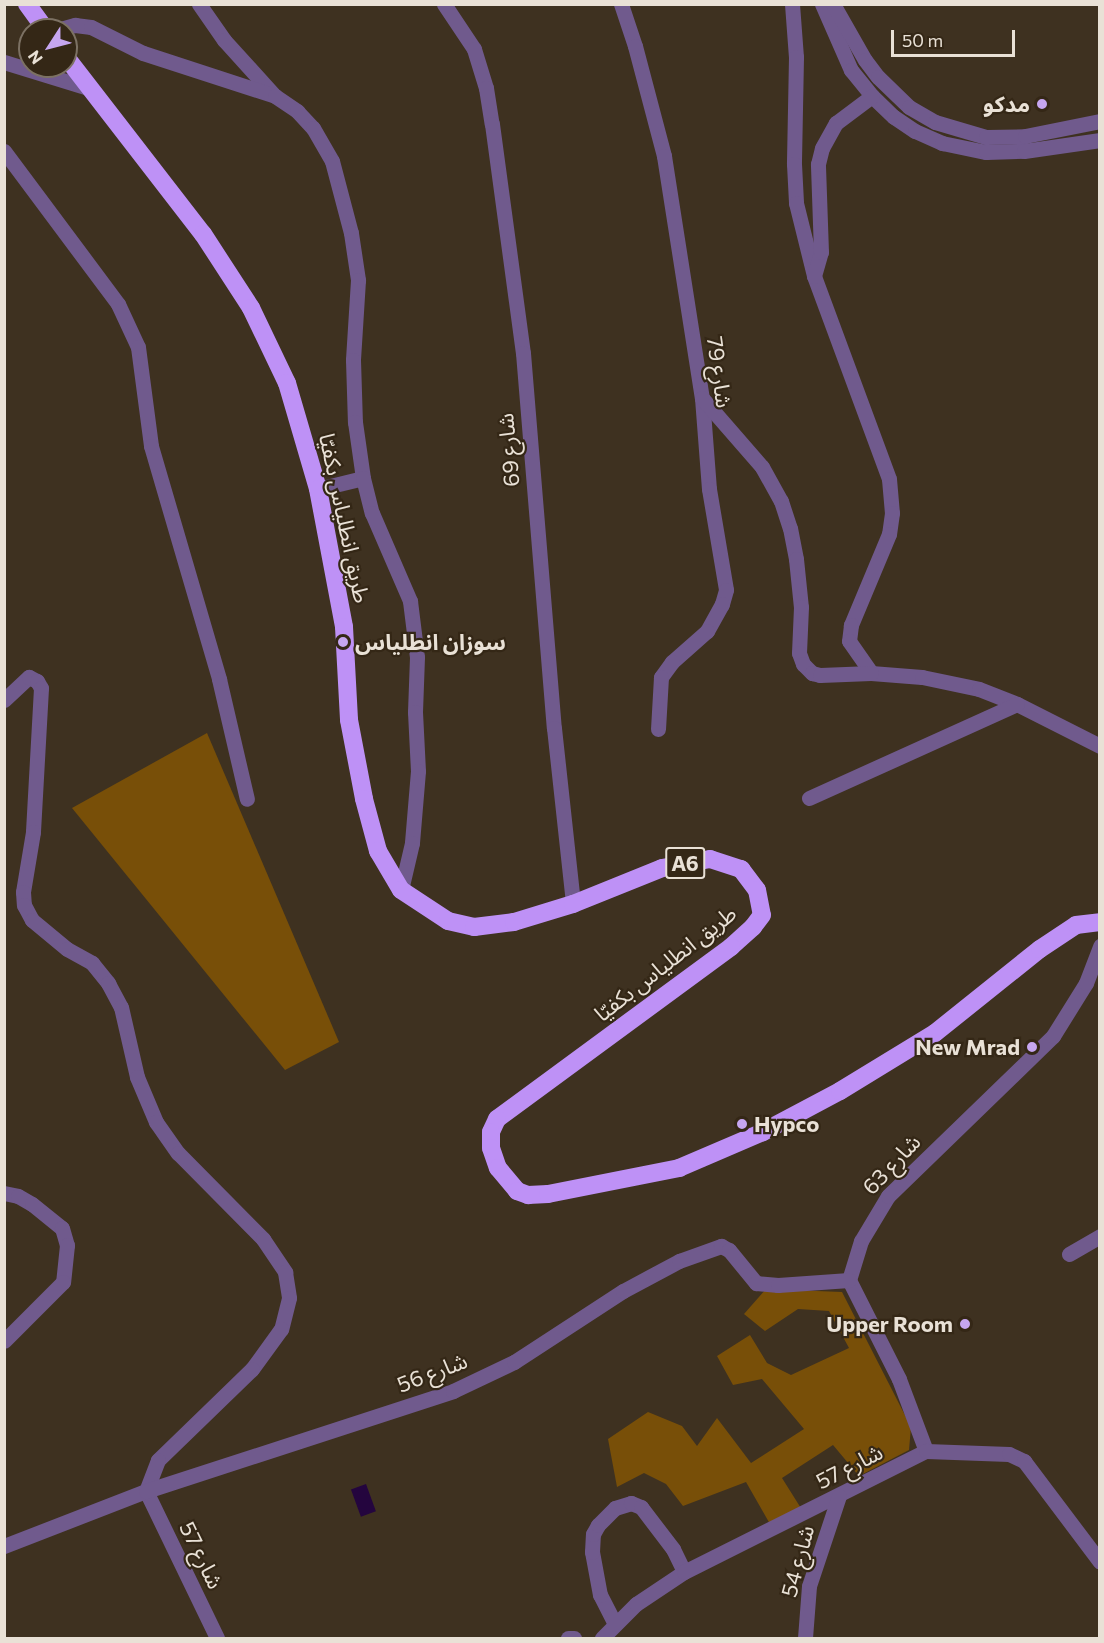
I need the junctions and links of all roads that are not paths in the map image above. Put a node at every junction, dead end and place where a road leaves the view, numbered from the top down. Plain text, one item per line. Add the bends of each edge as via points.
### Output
1 (27, 4) edge
2 (198, 4) edge
3 (444, 4) edge
4 (621, 4) edge
5 (792, 4) edge
6 (822, 4) edge
7 (833, 4) edge
8 (37, 18) edge
9 (78, 25) edge
10 (4, 62) edge
11 (78, 72) edge
12 (91, 89) junction
13 (275, 96) junction
14 (872, 96) junction
15 (1100, 121) edge
16 (1100, 140) edge
17 (4, 151) edge
18 (814, 276) junction
19 (702, 398) junction
20 (363, 478) junction
21 (318, 489) junction
22 (871, 673) junction
23 (4, 700) edge
24 (1017, 704) junction
25 (658, 729) dead end
26 (1100, 746) edge
27 (809, 798) dead end
28 (247, 799) dead end
29 (401, 890) junction
30 (573, 904) junction
31 (1100, 922) edge
32 (1100, 946) edge
33 (4, 1193) edge
34 (1100, 1236) edge
35 (1069, 1254) dead end
36 (849, 1280) junction
37 (4, 1341) edge
38 (926, 1451) junction
39 (146, 1491) junction
40 (839, 1496) junction
41 (4, 1546) edge
42 (1100, 1562) edge
43 (684, 1572) junction
44 (615, 1624) junction
45 (217, 1638) edge
46 (568, 1638) edge
47 (574, 1638) edge
48 (602, 1638) edge
49 (805, 1638) edge

1 - 8 highway
2 - 13 street via 224,40
3 - 30 street, شارع 69 via 474,49 492,124 523,353 554,728
4 - 19 street, شارع 79 via 664,156
5 - 18 street via 796,202
6 - 14 street via 851,70
7 - 15 street via 878,77 909,107 935,122 986,137 1025,136
9 - 13 street via 91,27 143,53
10 - 12 street
11 - 12 highway, A6
12 - 21 highway, طريق انطلياس بكفيّا / A6 via 177,198 251,308 287,383
13 - 20 street via 313,128 332,161 351,233 358,280 352,360 355,422
14 - 16 street via 915,131 968,150 1014,152
14 - 18 street via 836,123 822,148 821,252
17 - 28 street via 118,304 138,347 152,446 219,679
18 - 22 street via 889,479 889,534 851,625 849,641
19 - 22 street via 762,467 781,501 796,559 801,607 799,652 803,664 820,675
19 - 25 street, شارع 79 via 709,489 726,590 707,632 672,662 661,677
20 - 21 street
20 - 29 street via 372,513 410,601 417,657 418,771 412,843
21 - 29 highway, طريق انطلياس بكفيّا / A6 via 344,627 350,720 364,799 378,851
22 - 24 street via 954,682
23 - 39 street via 29,677 37,681 40,688 33,832 24,905 32,920 92,963 108,983 121,1007 142,1092 156,1122 178,1153 263,1239 285,1272 289,1298 281,1329 252,1369 158,1460
24 - 26 street
24 - 27 street
29 - 30 highway, طريق انطلياس بكفيّا / A6 via 448,921 474,927 514,922
30 - 31 highway, طريق انطلياس بكفيّا / A6 via 662,868 710,859 741,869 757,890 762,915 731,947 497,1119 491,1132 491,1148 498,1168 516,1191 528,1195 678,1168 763,1132 935,1033 1076,925
32 - 36 street, شارع 63 via 1086,983 1053,1036 888,1196 861,1241
33 - 37 street via 32,1204 62,1228 67,1245 63,1282
34 - 35 street
36 - 38 street via 899,1379
36 - 39 street, شارع 56 via 756,1283 729,1250 721,1246 679,1261 514,1362 453,1391
38 - 40 street, شارع 57
38 - 42 street, شارع 57 via 990,1452 1024,1461
39 - 41 street, شارع 56
39 - 45 street, شارع 57
40 - 43 street, شارع 57
40 - 49 street, شارع 54 via 809,1586
43 - 44 street, شارع 57 via 636,1604
43 - 44 street via 673,1549 641,1507 631,1503 615,1508 593,1534 592,1552 600,1595
44 - 48 street, شارع 57
46 - 47 street

